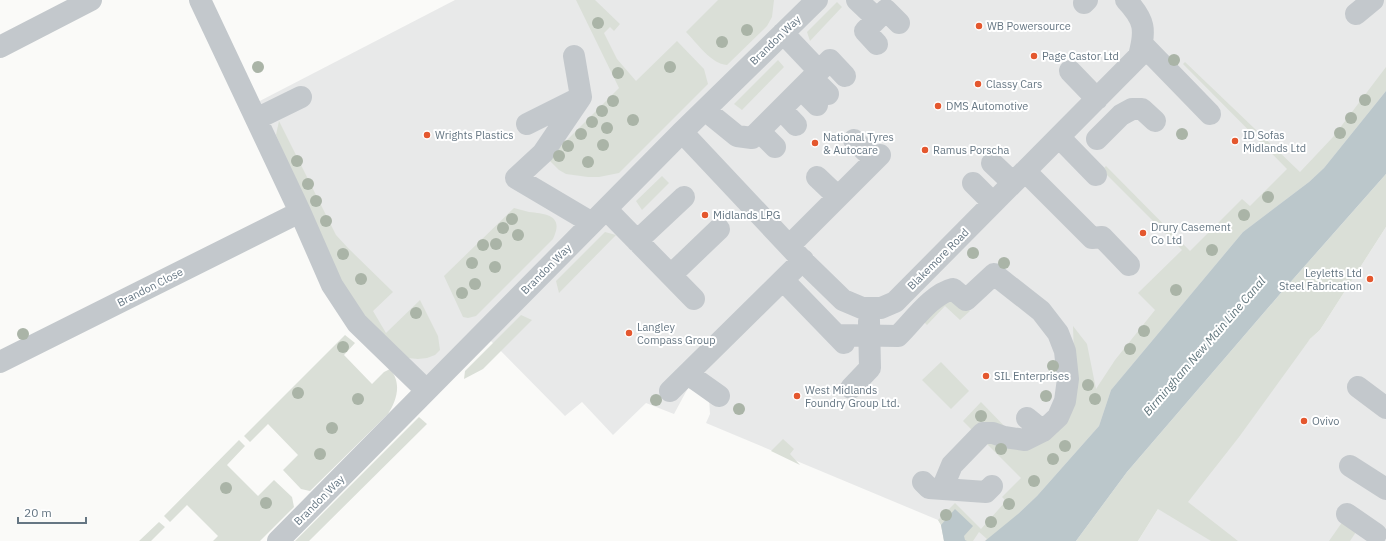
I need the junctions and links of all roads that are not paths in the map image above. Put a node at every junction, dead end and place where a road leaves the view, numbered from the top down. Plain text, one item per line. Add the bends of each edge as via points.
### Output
1 (200, 0) edge
2 (857, 0) edge
3 (1373, 0) edge
4 (82, 2) edge
5 (809, 2) edge
6 (1133, 2) edge
7 (1356, 14) dead end
8 (876, 20) junction
9 (899, 23) dead end
10 (783, 33) junction
11 (877, 44) dead end
12 (1142, 44) junction
13 (0, 47) edge
14 (574, 56) dead end
15 (1070, 71) dead end
16 (845, 76) dead end
17 (581, 96) junction
18 (302, 97) dead end
19 (1097, 99) junction
20 (790, 100) junction
21 (705, 110) junction
22 (1210, 114) dead end
23 (1078, 118) junction
24 (256, 119) junction
25 (801, 120) junction
26 (1155, 121) dead end
27 (527, 124) dead end
28 (682, 132) junction
29 (854, 140) dead end
30 (1048, 141) junction
31 (983, 172) dead end
32 (1096, 175) dead end
33 (817, 177) dead end
34 (1009, 188) junction
35 (684, 197) dead end
36 (838, 197) junction
37 (300, 212) junction
38 (599, 216) junction
39 (719, 229) dead end
40 (637, 241) junction
41 (796, 253) junction
42 (1129, 265) dead end
43 (671, 275) junction
44 (783, 280) junction
45 (694, 299) dead end
46 (868, 308) junction
47 (869, 336) junction
48 (0, 362) edge
49 (1358, 387) dead end
50 (851, 388) dead end
51 (426, 390) junction
52 (670, 391) dead end
53 (1386, 408) edge
54 (1350, 466) dead end
55 (992, 486) dead end
56 (1386, 490) edge
57 (1347, 514) dead end
58 (1378, 532) edge
59 (278, 541) edge

1 - 24 street
2 - 8 street
3 - 7 street
4 - 13 street
5 - 10 street, Brandon Way
6 - 12 street, Blakemore Road via 1142,24
8 - 9 street via 886,10
8 - 11 street via 865,32
10 - 20 street
10 - 21 street, Brandon Way
12 - 19 street, Blakemore Road via 1139,56
12 - 22 street
14 - 17 street
15 - 19 street
16 - 20 street via 830,60
17 - 27 street
17 - 38 street via 543,153 516,178
18 - 24 street
19 - 23 street, Blakemore Road
20 - 21 street via 752,138 737,136
20 - 25 street
20 - 25 street
20 - 25 street
21 - 28 street, Brandon Way
23 - 26 street via 1101,144 1121,115 1132,109 1142,108
23 - 30 street, Blakemore Road
24 - 37 street
28 - 38 street, Brandon Way
28 - 41 street, Blakemore Road
29 - 36 street via 878,158
30 - 32 street
30 - 34 street, Blakemore Road
31 - 34 street
33 - 36 street
34 - 42 street via 1092,238 1102,237
34 - 46 street, Blakemore Road via 895,302 881,308
35 - 40 street
36 - 41 street
37 - 48 street, Brandon Close
37 - 51 street via 332,285 356,323
38 - 40 street
38 - 51 street, Brandon Way
39 - 43 street
40 - 43 street
41 - 44 street
41 - 46 street, Blakemore Road via 843,300
43 - 45 street
44 - 47 street via 841,339
44 - 52 street via 712,375 688,374
46 - 47 street
47 - 50 street via 870,368
47 - 55 street via 898,336 936,296 953,289 966,300 994,274 1041,311 1058,333 1065,351 1068,379 1065,401 1058,417 1035,424 1025,440 983,433 954,456 952,465 932,485 986,492
49 - 53 street
51 - 59 street, Brandon Way
54 - 56 street
57 - 58 street

